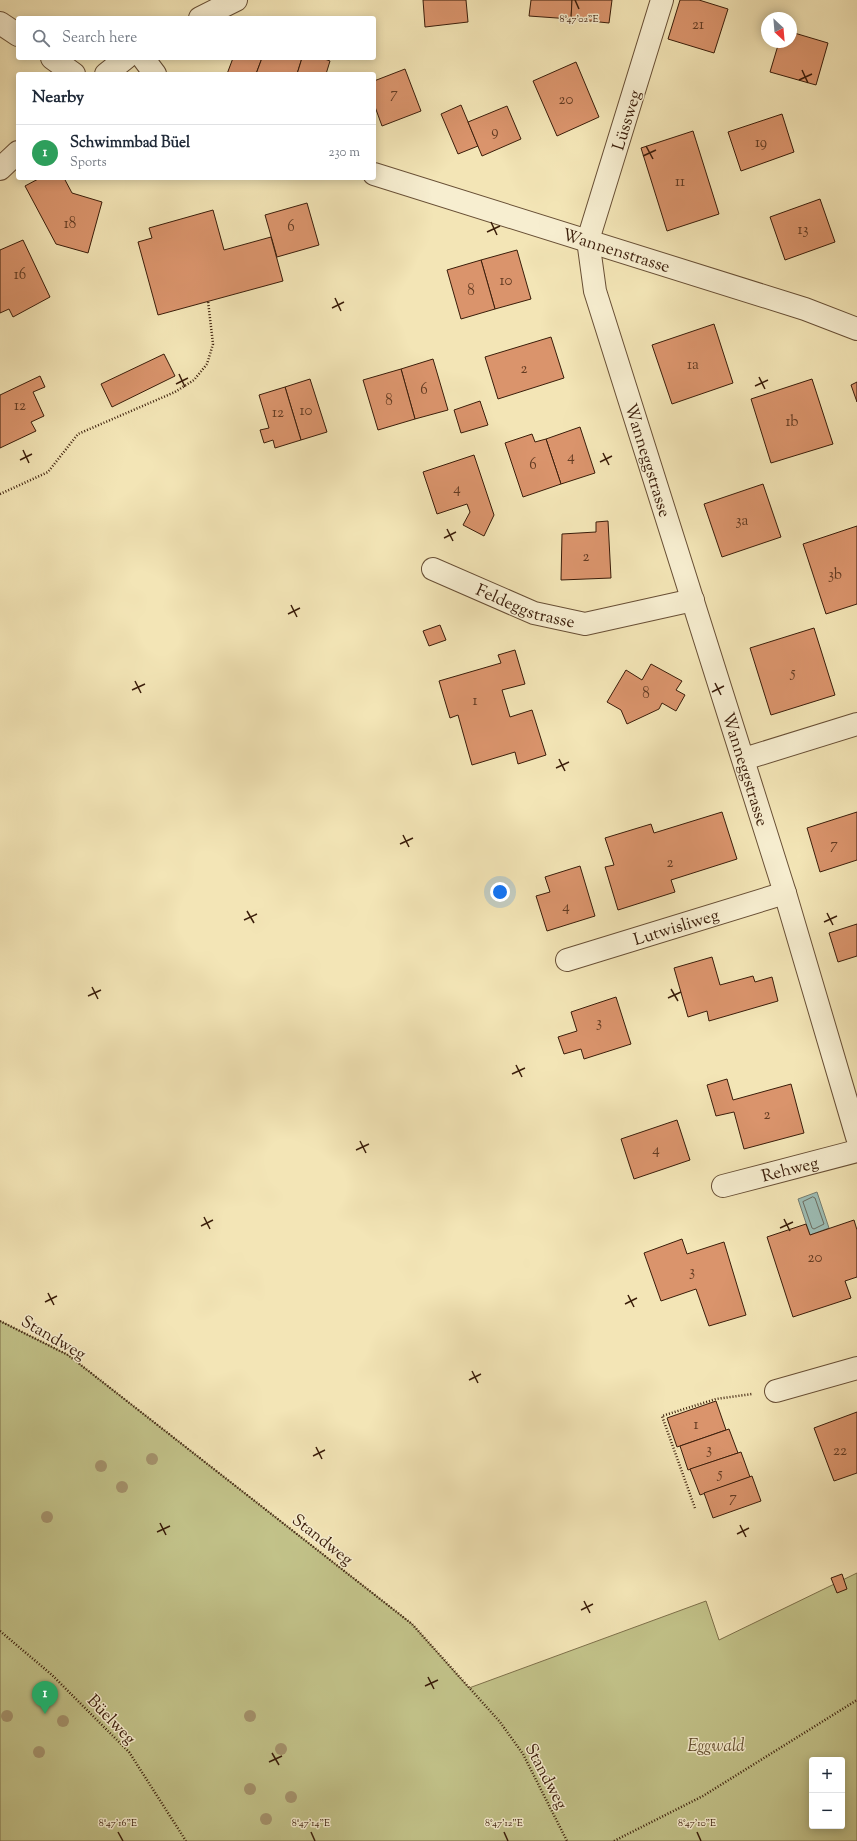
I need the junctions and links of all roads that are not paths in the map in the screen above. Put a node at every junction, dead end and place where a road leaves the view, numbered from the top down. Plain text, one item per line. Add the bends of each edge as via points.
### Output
1 (236, 0) edge
2 (662, 0) edge
3 (204, 16) edge
4 (0, 23) edge
5 (16, 34) edge
6 (55, 60) edge
7 (124, 60) edge
8 (144, 60) edge
9 (71, 72) edge
10 (108, 72) edge
11 (154, 72) edge
12 (16, 154) edge
13 (0, 169) edge
14 (376, 175) edge
15 (588, 240) junction
16 (857, 329) edge
17 (433, 568) dead end
18 (693, 600) junction
19 (857, 724) edge
20 (744, 759) junction
21 (785, 892) junction
22 (567, 960) dead end
23 (857, 1137) edge
24 (857, 1151) edge
25 (723, 1186) dead end
26 (857, 1368) edge
27 (776, 1392) road end

1 - 3 street
2 - 15 street, Lüssweg
4 - 5 street
6 - 9 street
7 - 10 street
8 - 11 street
12 - 13 street
14 - 15 street, Wannenstrasse
15 - 16 street, Wannenstrasse via 805,309
15 - 18 street, Wanneggstrasse via 595,291
17 - 18 street, Feldeggstrasse via 534,613 585,624
18 - 20 street, Wanneggstrasse
19 - 20 street
20 - 21 street, Wanneggstrasse
21 - 22 street, Lutwisliweg
21 - 23 street, Wanneggstrasse
24 - 25 street, Rehweg
26 - 27 street

